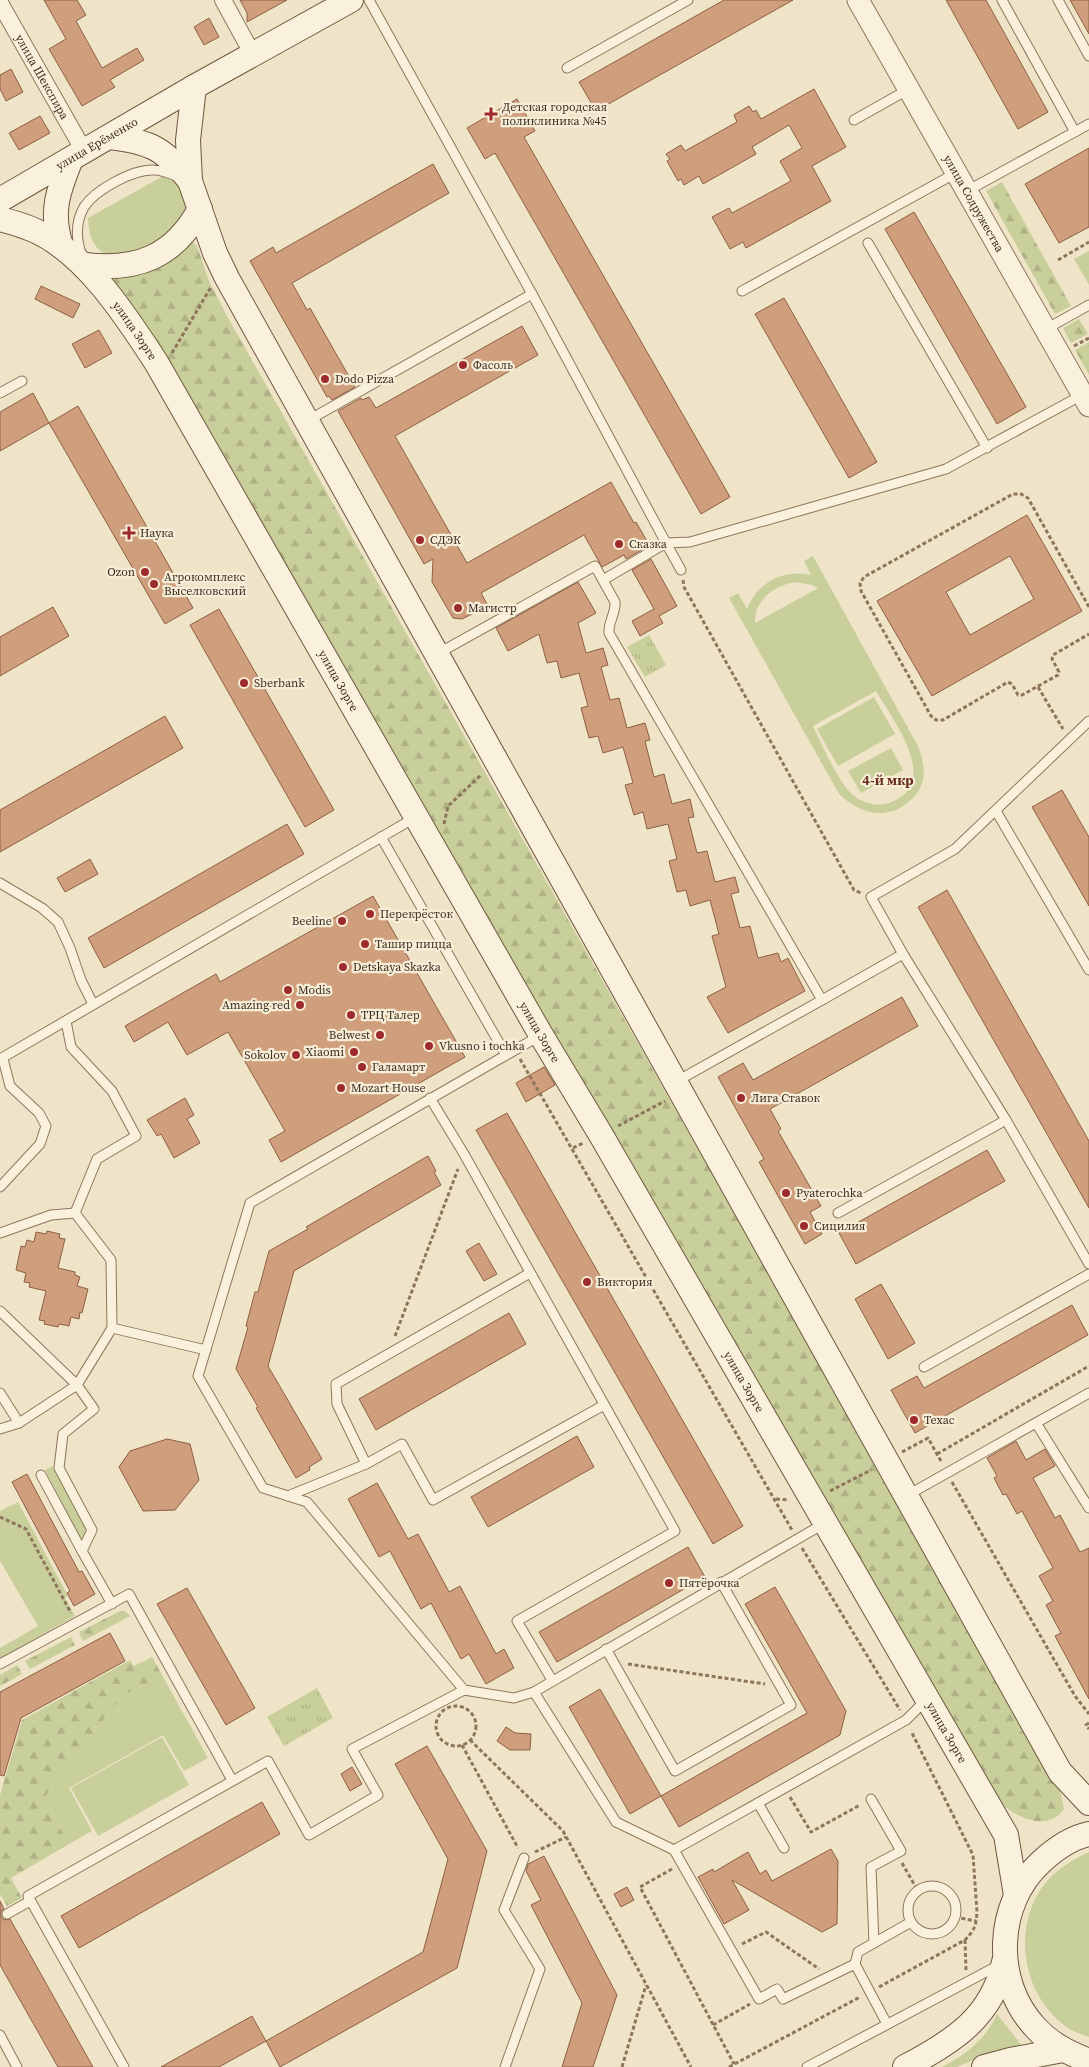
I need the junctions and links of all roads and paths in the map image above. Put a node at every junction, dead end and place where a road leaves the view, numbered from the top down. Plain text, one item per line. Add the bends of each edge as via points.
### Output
1 (223, 0) edge
2 (352, 0) edge
3 (369, 0) edge
4 (688, 0) edge
5 (858, 0) edge
6 (1002, 0) edge
7 (1058, 0) edge
8 (0, 3) edge
9 (253, 55) junction
10 (1089, 56) edge
11 (567, 68) dead end
12 (194, 87) junction
13 (909, 89) junction
14 (854, 120) dead end
15 (1089, 124) edge
16 (1075, 132) junction
17 (110, 137) junction
18 (78, 155) junction
19 (190, 181) junction
20 (962, 182) junction
21 (0, 200) edge
22 (200, 210) junction
23 (0, 219) edge
24 (1089, 242) edge
25 (868, 243) dead end
26 (61, 246) junction
27 (1058, 260) dead end
28 (85, 265) junction
29 (227, 278) junction
30 (742, 291) dead end
31 (532, 294) junction
32 (1089, 305) edge
33 (1045, 329) junction
34 (156, 362) junction
35 (22, 381) dead end
36 (0, 393) edge
37 (1086, 400) edge
38 (306, 421) junction
39 (987, 448) junction
40 (666, 543) junction
41 (681, 570) joint
42 (603, 580) junction
43 (1089, 607) edge
44 (1089, 634) edge
45 (436, 654) junction
46 (1038, 687) junction
47 (1089, 722) edge
48 (1070, 740) junction
49 (496, 760) junction
50 (996, 811) junction
51 (422, 826) junction
52 (381, 837) junction
53 (0, 882) edge
54 (871, 897) junction
55 (903, 954) junction
56 (1089, 970) edge
57 (822, 1000) junction
58 (94, 1004) junction
59 (66, 1021) junction
60 (541, 1035) junction
61 (514, 1050) junction
62 (506, 1055) junction
63 (1, 1059) edge
64 (678, 1087) junction
65 (430, 1098) junction
66 (1006, 1120) junction
67 (601, 1135) junction
68 (573, 1148) junction
69 (464, 1154) junction
70 (0, 1187) edge
71 (75, 1213) junction
72 (838, 1213) dead end
73 (0, 1233) edge
74 (1089, 1264) edge
75 (530, 1273) junction
76 (1089, 1274) edge
77 (0, 1311) edge
78 (112, 1328) junction
79 (206, 1350) junction
80 (388, 1355) junction
81 (1089, 1366) edge
82 (924, 1367) dead end
83 (77, 1385) junction
84 (0, 1393) edge
85 (1089, 1393) edge
86 (604, 1404) junction
87 (19, 1423) junction
88 (1036, 1423) junction
89 (0, 1429) edge
90 (937, 1454) junction
91 (895, 1456) dead end
92 (366, 1464) junction
93 (877, 1466) dead end
94 (947, 1473) junction
95 (41, 1475) dead end
96 (828, 1492) dead end
97 (288, 1496) junction
98 (906, 1496) junction
99 (775, 1499) junction
100 (793, 1500) dead end
101 (1089, 1508) edge
102 (0, 1516) edge
103 (825, 1523) junction
104 (796, 1539) junction
105 (82, 1551) junction
106 (721, 1582) junction
107 (112, 1604) junction
108 (76, 1623) junction
109 (606, 1649) junction
110 (613, 1662) junction
111 (0, 1664) edge
112 (552, 1680) junction
113 (781, 1687) junction
114 (464, 1690) junction
115 (534, 1692) junction
116 (928, 1698) junction
117 (1089, 1714) edge
118 (906, 1720) junction
119 (1089, 1723) edge
120 (1089, 1729) edge
121 (470, 1740) junction
122 (462, 1745) junction
123 (232, 1780) junction
124 (785, 1788) junction
125 (871, 1800) joint
126 (758, 1803) junction
127 (1089, 1803) edge
128 (1089, 1834) edge
129 (566, 1837) junction
130 (784, 1848) dead end
131 (674, 1850) junction
132 (896, 1853) junction
133 (524, 1858) junction
134 (682, 1864) junction
135 (918, 1891) junction
136 (1016, 1895) junction
137 (30, 1901) junction
138 (8, 1914) dead end
139 (956, 1917) junction
140 (976, 1921) junction
141 (911, 1922) junction
142 (965, 1940) junction
143 (874, 1943) junction
144 (731, 1950) junction
145 (1004, 1962) junction
146 (855, 1964) junction
147 (830, 1976) junction
148 (966, 1982) junction
149 (646, 1985) junction
150 (870, 1992) junction
151 (759, 1999) junction
152 (887, 2024) junction
153 (713, 2025) junction
154 (0, 2035) edge
155 (1063, 2050) junction
156 (1089, 2061) edge
157 (734, 2064) junction
158 (17, 2067) edge
159 (124, 2067) edge
160 (505, 2067) edge
161 (622, 2067) edge
162 (690, 2067) edge
163 (728, 2067) edge
164 (807, 2067) edge
165 (905, 2067) edge
166 (984, 2067) edge

1 - 9 street
2 - 9 main road, улица Ерёменко
3 - 31 lane
4 - 11 lane
5 - 13 street, улица Содружества
6 - 16 lane
7 - 10 lane
8 - 18 street, улица Шекспира
9 - 12 main road, улица Ерёменко
12 - 17 main road, улица Ерёменко
12 - 19 main road via 188,140
13 - 14 lane
13 - 20 street, улица Содружества
15 - 16 lane
16 - 20 lane
17 - 18 main road, улица Ерёменко
17 - 19 main road via 152,146 174,162
18 - 21 main road, улица Ерёменко
18 - 26 main road via 59,186 55,204 56,232
19 - 22 main road
19 - 28 lane via 169,172 141,171 103,190 84,207 79,221 78,245
20 - 30 lane
20 - 33 street, улица Содружества
22 - 28 main road via 179,239 148,259 116,267
22 - 29 main road
23 - 26 main road, улица Зорге via 36,231
24 - 27 path
25 - 39 lane
26 - 28 main road, улица Зорге
28 - 34 main road, улица Зорге
29 - 34 path via 211,288 172,352
29 - 38 main road
31 - 38 lane
31 - 40 lane
32 - 33 lane
33 - 37 street, улица Содружества
34 - 51 main road, улица Зорге
35 - 36 lane
37 - 39 lane
38 - 45 main road
39 - 40 lane via 946,469 690,542
40 - 41 lane
40 - 42 lane
41 - 54 path via 684,587 854,890
42 - 45 lane via 595,566
42 - 57 lane via 615,602 609,633
43 - 46 path via 1028,498 1021,494 1013,494 864,577 860,583 861,591 936,720 943,720 1008,682 1018,695
44 - 46 path via 1053,655 1058,675
45 - 49 main road
46 - 48 path
47 - 48 lane
48 - 50 lane
49 - 51 path via 448,806 444,826
49 - 64 main road
50 - 54 lane via 955,849
50 - 56 lane
51 - 52 lane
51 - 60 main road, улица Зорге
52 - 58 lane
52 - 62 lane
53 - 58 lane via 58,922
54 - 55 lane
55 - 57 lane
55 - 66 lane
57 - 64 lane
58 - 59 lane
59 - 63 lane
59 - 71 lane via 71,1047 112,1091 136,1136 97,1159
60 - 61 lane
60 - 67 main road, улица Зорге
61 - 62 lane
61 - 68 path
62 - 65 lane
63 - 70 lane via 10,1086 39,1113 46,1126 40,1144
64 - 67 path
64 - 98 main road
65 - 69 lane
65 - 79 lane via 250,1203
66 - 72 lane
66 - 74 lane
67 - 68 path
67 - 103 main road, улица Зорге
68 - 99 path
69 - 75 lane
69 - 80 path
71 - 73 lane via 51,1215
71 - 78 lane via 111,1260
75 - 80 lane
75 - 86 lane
76 - 82 lane
77 - 83 lane
78 - 79 lane
78 - 83 lane
79 - 97 lane via 198,1376 263,1488
80 - 92 lane via 336,1384 337,1404
81 - 90 path
83 - 87 lane
83 - 105 lane via 94,1409 62,1434 59,1468 92,1530
84 - 87 lane
85 - 88 lane
86 - 92 lane via 434,1500 402,1444
86 - 112 lane via 675,1531 517,1621
87 - 89 lane
88 - 94 lane
88 - 101 lane
90 - 91 path via 928,1438
90 - 94 path
92 - 97 lane
93 - 96 path
94 - 98 lane
94 - 117 path via 1075,1696
95 - 105 lane
97 - 114 lane via 306,1502
98 - 127 main road via 1060,1772
99 - 100 path
99 - 104 path
102 - 108 path via 26,1529
103 - 104 lane
103 - 116 main road, улица Зорге
104 - 106 lane
104 - 118 path
105 - 107 lane
106 - 109 lane
106 - 113 lane
107 - 108 lane
107 - 123 lane via 129,1594
108 - 111 lane
109 - 110 lane
109 - 112 lane
110 - 113 path
110 - 113 lane via 675,1771 791,1705
112 - 115 lane
114 - 115 lane via 514,1698
114 - 123 lane via 352,1749 378,1796 309,1835 268,1761
115 - 131 lane via 616,1822
116 - 118 lane
116 - 136 main road, улица Зорге via 1006,1835
118 - 124 lane
118 - 140 path via 973,1855
119 - 120 path via 1086,1725
121 - 122 path
121 - 122 path via 476,1722 472,1714 455,1706 446,1709 436,1725 438,1734 452,1746
121 - 129 path
122 - 133 path
123 - 137 lane via 28,1896
124 - 125 path via 811,1832
124 - 126 lane
125 - 132 lane via 901,1851
126 - 130 lane
126 - 131 lane
128 - 136 main road via 1055,1849 1033,1870
129 - 133 path
129 - 149 path
131 - 134 lane
132 - 135 path
132 - 143 lane via 870,1867
133 - 160 lane via 504,1910 540,1969
134 - 144 lane
134 - 153 path via 640,1887
135 - 139 lane via 927,1887 946,1890 953,1898
135 - 141 lane via 910,1900
136 - 145 main road via 1006,1928
137 - 138 lane
137 - 159 lane
139 - 140 path
139 - 141 lane via 941,1933 919,1931
140 - 142 path via 975,1929
141 - 143 lane
142 - 148 path
142 - 150 path
143 - 146 lane via 858,1952
144 - 147 path via 766,1932
144 - 151 lane
145 - 148 lane
145 - 155 main road via 1014,1997 1034,2027
145 - 165 main road via 993,1994 975,2021 936,2051
146 - 147 lane
146 - 150 lane
147 - 151 lane via 783,1999 777,1990
148 - 152 lane
149 - 161 path
149 - 162 path
150 - 152 lane
150 - 157 path
151 - 153 path
152 - 164 lane
153 - 157 path
154 - 158 lane
155 - 156 main road
155 - 166 main road
157 - 163 path

